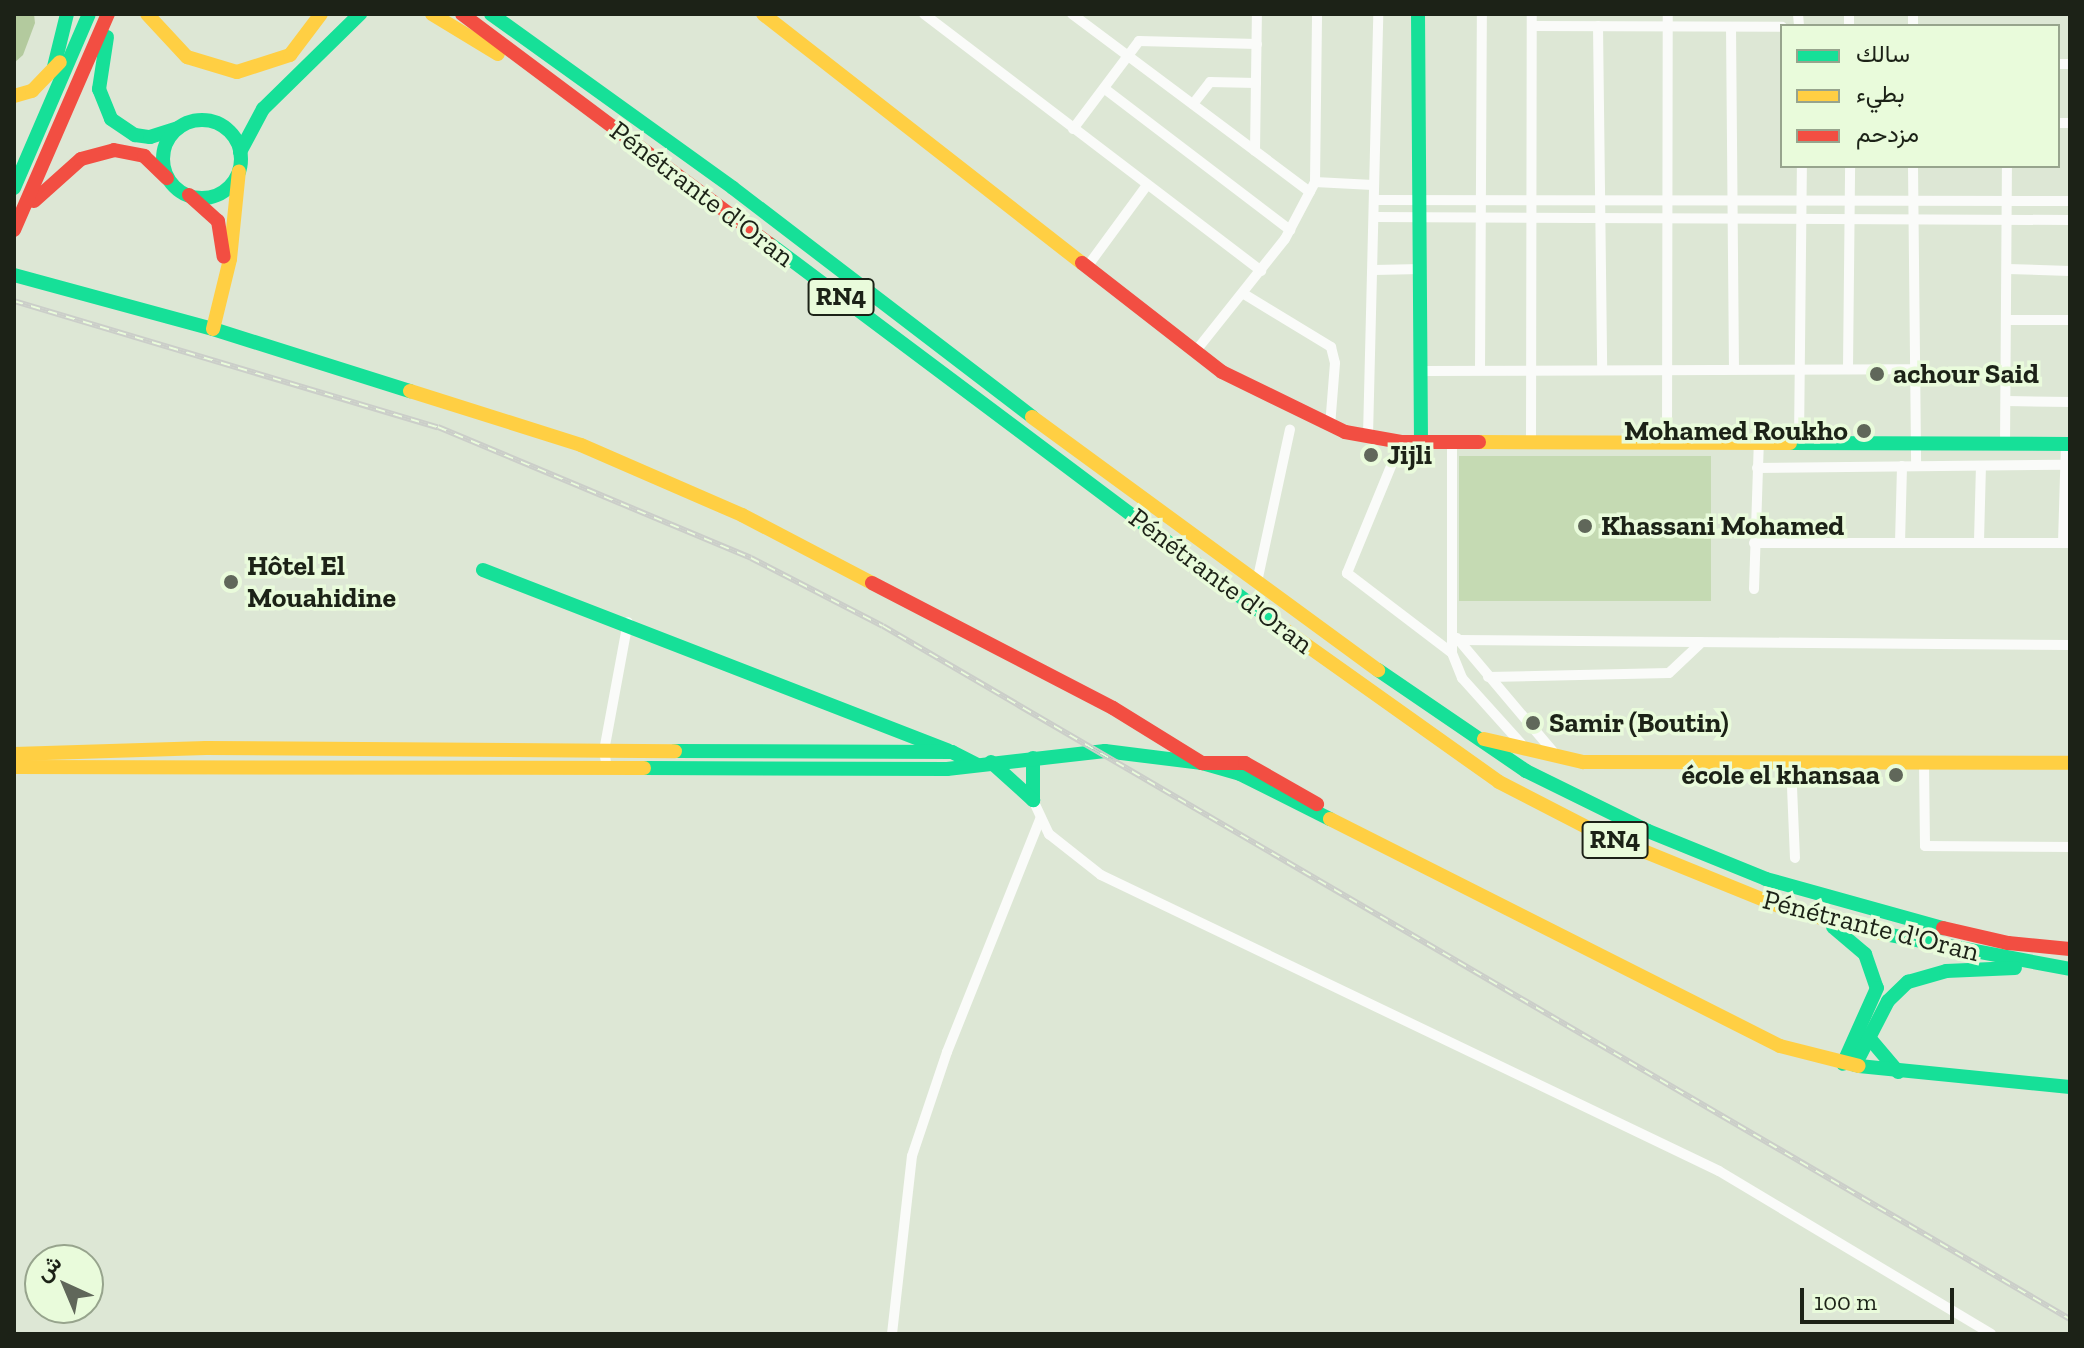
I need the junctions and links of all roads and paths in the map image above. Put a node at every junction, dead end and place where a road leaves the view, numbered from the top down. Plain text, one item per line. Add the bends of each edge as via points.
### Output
1 (67, 14) edge
2 (89, 14) edge
3 (110, 14) edge
4 (147, 14) edge
5 (321, 14) edge
6 (360, 14) edge
7 (432, 14) edge
8 (462, 14) edge
9 (491, 14) edge
10 (763, 14) edge
11 (924, 14) edge
12 (1072, 14) edge
13 (1257, 14) edge
14 (1317, 14) edge
15 (1378, 14) edge
16 (1418, 14) edge
17 (1482, 14) edge
18 (1668, 14) edge
19 (1532, 20) edge
20 (1598, 26) junction
21 (1668, 27) junction
22 (1731, 27) junction
23 (1780, 27) edge
24 (82, 32) junction
25 (1257, 44) junction
26 (1130, 57) junction
27 (53, 71) junction
28 (1256, 83) junction
29 (1105, 89) junction
30 (14, 96) edge
31 (1193, 104) junction
32 (48, 109) junction
33 (180, 127) junction
34 (1073, 129) junction
35 (624, 136) junction
36 (1255, 151) junction
37 (240, 152) junction
38 (1802, 168) edge
39 (1850, 168) edge
40 (1913, 168) edge
41 (2007, 168) edge
42 (239, 171) junction
43 (169, 180) junction
44 (1147, 185) junction
45 (1373, 185) junction
46 (1313, 187) junction
47 (14, 188) edge
48 (189, 195) junction
49 (1421, 197) junction
50 (1480, 197) junction
51 (1598, 198) junction
52 (1533, 199) junction
53 (1666, 199) junction
54 (1374, 200) junction
55 (2008, 200) junction
56 (1734, 201) junction
57 (1802, 201) junction
58 (1850, 201) junction
59 (1913, 201) junction
60 (2070, 201) edge
61 (1421, 216) junction
62 (1534, 216) junction
63 (1375, 217) junction
64 (1482, 217) junction
65 (1666, 218) junction
66 (1734, 218) junction
67 (1802, 218) junction
68 (1599, 219) junction
69 (1851, 219) junction
70 (2007, 219) junction
71 (1913, 220) junction
72 (2070, 220) edge
73 (17, 224) edge
74 (1290, 230) junction
75 (1087, 267) junction
76 (1421, 269) junction
77 (2008, 269) junction
78 (1374, 270) junction
79 (1261, 271) junction
80 (2070, 271) edge
81 (14, 275) edge
82 (1244, 294) junction
83 (2009, 320) junction
84 (2070, 320) edge
85 (209, 328) junction
86 (1195, 352) junction
87 (1802, 368) junction
88 (1848, 368) junction
89 (1734, 369) junction
90 (1914, 369) junction
91 (1480, 370) junction
92 (1531, 370) junction
93 (1602, 370) junction
94 (1666, 370) junction
95 (1421, 371) junction
96 (2007, 401) junction
97 (2070, 402) edge
98 (1330, 426) junction
99 (1290, 430) dead end
100 (1368, 436) junction
101 (1667, 441) junction
102 (1759, 441) junction
103 (1915, 441) junction
104 (1401, 442) junction
105 (1421, 442) junction
106 (1452, 442) junction
107 (1531, 442) junction
108 (1799, 442) junction
109 (2005, 444) junction
110 (2068, 444) edge
111 (1916, 465) junction
112 (2065, 465) junction
113 (1902, 466) junction
114 (1981, 466) junction
115 (1757, 468) junction
116 (1979, 541) junction
117 (1754, 543) junction
118 (1900, 543) junction
119 (2067, 543) edge
120 (483, 570) dead end
121 (1257, 582) junction
122 (1754, 589) dead end
123 (628, 622) junction
124 (1451, 624) junction
125 (1458, 640) junction
126 (1702, 642) junction
127 (2070, 645) edge
128 (1452, 653) junction
129 (1488, 677) junction
130 (1504, 724) junction
131 (1462, 731) junction
132 (1489, 741) junction
133 (206, 748) junction
134 (604, 751) junction
135 (952, 752) junction
136 (1530, 753) junction
137 (14, 754) edge
138 (1033, 758) junction
139 (1559, 759) junction
140 (984, 763) junction
141 (1202, 763) junction
142 (1791, 763) junction
143 (1924, 763) junction
144 (2070, 763) edge
145 (203, 766) junction
146 (14, 767) edge
147 (607, 767) junction
148 (1033, 800) junction
149 (1040, 819) junction
150 (2070, 847) edge
151 (1795, 858) dead end
152 (1786, 909) junction
153 (2070, 949) edge
154 (2042, 966) junction
155 (2070, 969) edge
156 (1871, 1040) junction
157 (1849, 1064) junction
158 (1898, 1072) junction
159 (2070, 1087) edge
160 (1982, 1332) edge
161 (892, 1334) edge

1 - 27 main road
2 - 24 main road
3 - 33 main road via 98,73 102,106 121,129 135,135 150,137
3 - 73 main road
4 - 5 main road via 187,57 237,72 290,55
6 - 37 main road via 263,109
7 - 35 main road
8 - 35 main road, Pénétrante d'Oran / RN4
9 - 121 main road, Pénétrante d'Oran / RN4 via 733,188 840,274
10 - 75 main road
11 - 34 street
12 - 26 street
13 - 25 street
14 - 46 street
15 - 45 street
16 - 49 main road
17 - 50 street
18 - 21 street
19 - 20 street
19 - 52 street
20 - 21 street
20 - 51 street
21 - 22 street
21 - 53 street
22 - 23 street
22 - 56 street
24 - 27 main road
24 - 32 main road
25 - 26 street via 1139,41
25 - 28 street
26 - 29 street
26 - 31 street
27 - 30 main road via 32,91
27 - 32 main road
28 - 31 street via 1210,82
28 - 36 street
29 - 34 street
29 - 74 street
31 - 36 street
32 - 47 main road
33 - 37 main road via 214,122 234,136
33 - 43 main road via 164,152
34 - 44 street
35 - 152 main road, Pénétrante d'Oran / RN4 via 1440,745 1594,831
36 - 46 street
37 - 42 main road
38 - 57 street
39 - 58 street
40 - 59 street
41 - 55 street
42 - 48 main road via 219,194
42 - 85 main road via 230,259
43 - 48 main road
43 - 73 main road via 144,156 114,150 98,153 47,184
44 - 75 street
44 - 79 street
45 - 46 street
45 - 54 street
46 - 74 street
48 - 85 main road via 218,221 223,243
49 - 50 street
49 - 54 street
49 - 61 main road
50 - 52 street
50 - 64 street
51 - 52 street
51 - 53 street
51 - 68 street
52 - 62 street
53 - 56 street
53 - 65 street
54 - 63 street
55 - 59 street
55 - 60 street
55 - 70 street
56 - 57 street
56 - 66 street
57 - 58 street
57 - 67 street
58 - 59 street
58 - 69 street
59 - 71 street
61 - 63 street
61 - 64 street
61 - 76 main road
62 - 64 street
62 - 68 street
62 - 92 street
63 - 78 street
64 - 91 street
65 - 66 street
65 - 68 street
65 - 94 street
66 - 67 street
66 - 89 street
67 - 69 street
67 - 87 street
68 - 93 street
69 - 71 street
69 - 88 street
70 - 71 street
70 - 72 street
70 - 77 street
71 - 90 street
74 - 79 street
75 - 86 main road
76 - 78 street
76 - 95 main road
77 - 80 street
77 - 83 street
78 - 100 street
79 - 82 street
81 - 85 main road
82 - 86 street
82 - 98 street via 1331,347 1335,363
83 - 84 street
83 - 96 street
85 - 141 main road via 499,417 650,474 742,515 1113,708
86 - 98 main road via 1253,391
87 - 88 street
87 - 89 street
87 - 108 street
88 - 90 street
89 - 94 street
90 - 103 street
91 - 92 street
91 - 95 street
92 - 93 street
92 - 107 street
93 - 94 street
94 - 101 street
95 - 105 main road
96 - 97 street
96 - 109 street
98 - 100 main road
99 - 121 street
100 - 104 main road
101 - 102 main road
101 - 107 main road
102 - 108 main road
102 - 115 street
103 - 108 main road
103 - 109 main road
103 - 111 street
104 - 105 main road
104 - 128 street via 1347,573
105 - 106 main road
106 - 107 main road
106 - 124 street
109 - 110 main road
110 - 112 street
111 - 113 street
111 - 114 street
112 - 114 street
112 - 119 street
113 - 115 street
113 - 118 street
114 - 116 street
115 - 117 street
116 - 118 street
116 - 119 street
117 - 118 street
117 - 122 street
120 - 123 main road
121 - 131 main road, Pénétrante d'Oran / RN4
123 - 134 street
123 - 135 main road
124 - 125 street
124 - 128 street
125 - 126 street
125 - 129 street
126 - 127 street
126 - 129 street via 1669,673
128 - 130 street via 1462,678
129 - 139 street
130 - 132 street via 1504,734
130 - 136 street
131 - 132 main road
131 - 153 main road, Pénétrante d'Oran / RN4 via 1577,797 1766,879 2008,943
132 - 136 main road
133 - 134 main road
133 - 137 main road
133 - 145 main road
134 - 135 main road
134 - 147 street
135 - 140 main road
136 - 139 main road
138 - 140 main road
138 - 141 main road via 1105,751
138 - 148 main road
139 - 142 main road
140 - 147 main road via 947,769
140 - 148 main road
141 - 157 main road via 1245,763 1410,860 1780,1046
142 - 143 main road
142 - 151 street
143 - 144 main road
143 - 150 street via 1925,846
145 - 146 main road
145 - 147 main road
148 - 149 street
149 - 160 street via 1049,834 1101,875 1719,1171
149 - 161 street via 947,1052 912,1156
152 - 154 main road, Pénétrante d'Oran / RN4
152 - 157 main road via 1844,934 1874,969 1877,988
154 - 155 main road, Pénétrante d'Oran / RN4
154 - 156 main road via 1921,976 1888,1001
156 - 157 main road
156 - 158 main road
157 - 158 main road
158 - 159 main road

